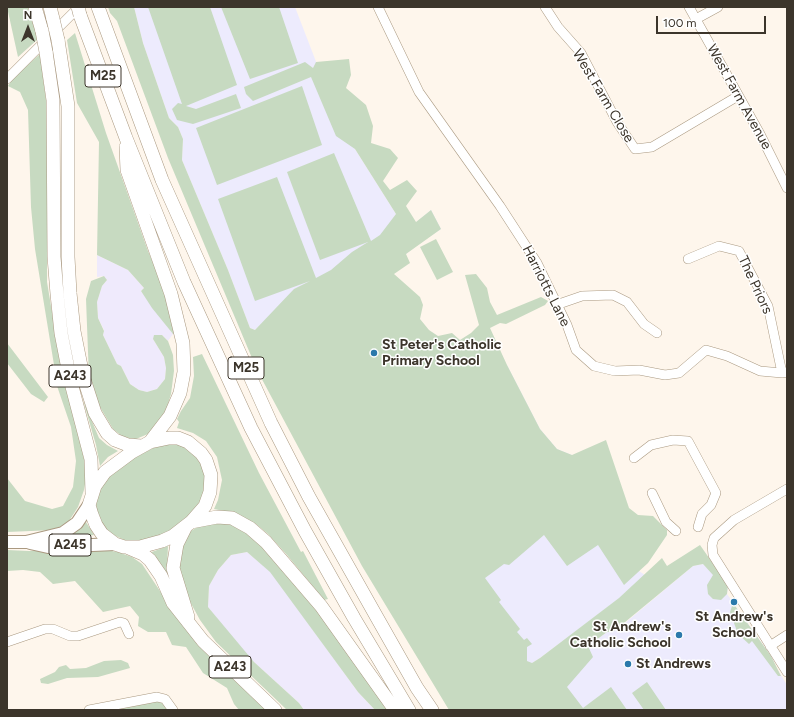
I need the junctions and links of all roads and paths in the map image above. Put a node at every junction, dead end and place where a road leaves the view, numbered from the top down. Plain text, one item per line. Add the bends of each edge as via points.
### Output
1 (35, 7) edge
2 (98, 7) edge
3 (378, 7) edge
4 (545, 7) edge
5 (689, 7) edge
6 (718, 7) edge
7 (79, 10) edge
8 (51, 13) edge
9 (696, 19) junction
10 (7, 79) edge
11 (738, 96) junction
12 (126, 138) junction
13 (787, 188) edge
14 (688, 259) dead end
15 (556, 305) junction
16 (657, 333) dead end
17 (785, 373) edge
18 (145, 444) junction
19 (634, 458) dead end
20 (787, 489) edge
21 (652, 493) dead end
22 (90, 499) junction
23 (189, 524) junction
24 (698, 527) dead end
25 (676, 531) dead end
26 (7, 542) edge
27 (26, 542) junction
28 (119, 545) junction
29 (189, 620) junction
30 (129, 634) dead end
31 (787, 635) edge
32 (7, 642) edge
33 (770, 646) junction
34 (787, 672) edge
35 (89, 710) edge
36 (173, 710) edge
37 (275, 710) edge
38 (395, 710) edge
39 (409, 710) edge
40 (432, 710) edge

1 - 22 highway, A243, bridge via 42,31 53,100 56,294 70,379 91,459
2 - 40 highway, M25 via 162,180 271,423 309,497
3 - 15 street, Harriotts Lane via 420,92 537,263
4 - 11 street, West Farm Close via 558,28 581,53 617,122 635,149 652,147
5 - 9 street, West Farm Avenue
6 - 9 street
7 - 10 street
7 - 12 highway, M25
8 - 18 highway, A243, bridge via 58,40 68,106 68,257 74,331 83,376 95,413 107,433 114,440 128,445
9 - 11 street, West Farm Avenue
11 - 13 street, West Farm Avenue
12 - 18 highway, M25 via 126,170 168,287 183,344 184,372 180,393 170,416
12 - 39 highway, M25 via 184,282 268,462 354,618
14 - 17 street, The Priors via 719,246 739,251 768,306
15 - 16 street via 582,296 613,295 627,302 644,324
15 - 17 street, Harriotts Lane via 576,350 594,366 615,371 639,370 665,375 679,373 706,350 728,356 760,371
18 - 22 highway via 123,457 106,472
18 - 23 highway via 178,438 195,447 206,460 211,475 208,499
19 - 24 street via 651,445 673,440 688,441 716,494 711,505 702,514
20 - 33 street via 734,520 714,538 712,546 713,556
21 - 25 street via 666,522
22 - 27 main road, A245 via 77,523 63,533
22 - 28 highway via 96,525 102,534
23 - 28 highway via 173,536 151,545
23 - 29 highway, A243 via 177,544 173,568
23 - 38 highway via 217,517 232,518 250,528 266,542 321,606
26 - 27 main road, A245
27 - 28 main road, A245 via 48,547
28 - 29 highway, A243 via 143,554 150,560 161,576 173,603
29 - 37 highway, A243 via 203,641
30 - 32 street via 124,623 120,622 78,636 45,629
31 - 33 street
33 - 34 street
35 - 36 street via 157,697 165,699

